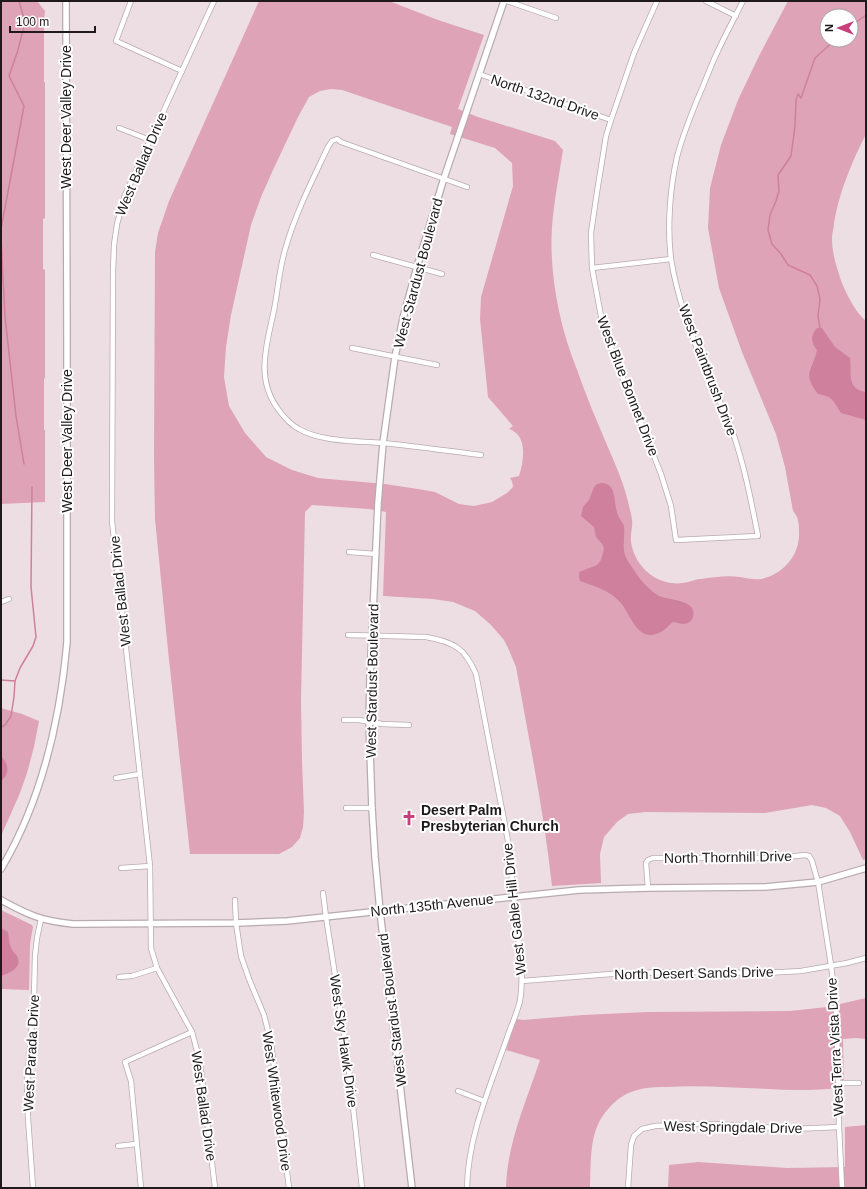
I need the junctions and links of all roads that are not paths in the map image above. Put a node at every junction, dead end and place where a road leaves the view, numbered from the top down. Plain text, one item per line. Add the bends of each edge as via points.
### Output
1 (66, 1) edge
2 (131, 1) edge
3 (214, 1) edge
4 (504, 1) edge
5 (507, 1) edge
6 (657, 1) edge
7 (706, 1) edge
8 (744, 1) edge
9 (736, 16) junction
10 (556, 18) dead end
11 (182, 71) junction
12 (480, 74) junction
13 (611, 120) junction
14 (119, 128) dead end
15 (150, 140) junction
16 (444, 178) junction
17 (467, 187) dead end
18 (373, 255) dead end
19 (671, 259) junction
20 (417, 267) junction
21 (592, 268) junction
22 (442, 274) dead end
23 (352, 348) dead end
24 (395, 357) junction
25 (437, 365) dead end
26 (382, 443) junction
27 (481, 455) dead end
28 (676, 540) joint
29 (349, 552) dead end
30 (376, 554) junction
31 (9, 599) dead end
32 (1, 602) edge
33 (348, 635) dead end
34 (372, 636) junction
35 (344, 720) dead end
36 (369, 722) junction
37 (409, 725) dead end
38 (140, 774) junction
39 (116, 778) dead end
40 (346, 808) dead end
41 (372, 808) junction
42 (150, 866) junction
43 (121, 868) dead end
44 (866, 868) edge
45 (1, 869) edge
46 (818, 882) junction
47 (648, 888) junction
48 (323, 893) dead end
49 (514, 897) junction
50 (1, 900) edge
51 (235, 900) dead end
52 (380, 911) junction
53 (326, 917) junction
54 (41, 919) junction
55 (151, 924) junction
56 (236, 924) junction
57 (866, 958) edge
58 (831, 965) junction
59 (157, 968) junction
60 (119, 977) dead end
61 (522, 981) junction
62 (192, 1032) junction
63 (838, 1083) junction
64 (859, 1083) dead end
65 (458, 1091) dead end
66 (484, 1101) junction
67 (839, 1127) junction
68 (136, 1144) junction
69 (118, 1146) dead end
70 (33, 1188) edge
71 (142, 1188) edge
72 (215, 1188) edge
73 (290, 1188) edge
74 (362, 1188) edge
75 (412, 1188) edge
76 (467, 1188) edge
77 (628, 1188) edge
78 (842, 1188) edge

1 - 45 street, West Deer Valley Drive via 67,642 61,690 43,775 14,847
2 - 11 street via 116,41
3 - 11 street, West Ballad Drive
4 - 12 street, West Stardust Boulevard
5 - 10 street
6 - 13 street, West Blue Bonnet Drive via 634,53
7 - 9 street
8 - 9 street, West Paintbrush Drive
9 - 19 street, West Paintbrush Drive via 716,54 685,129 677,157 669,208
11 - 15 street, West Ballad Drive
12 - 13 street, North 132nd Drive
12 - 16 street, West Stardust Boulevard
13 - 21 street, West Blue Bonnet Drive via 593,220
14 - 15 street
15 - 38 street, West Ballad Drive via 125,196 117,224 113,272 112,521
16 - 17 street
16 - 20 street, West Stardust Boulevard
16 - 26 street via 334,139 308,189 284,252 266,343 264,366 268,391 273,402 298,429 313,436
18 - 20 street
19 - 21 street
19 - 28 street, West Paintbrush Drive via 679,296 690,328 742,460 758,536
20 - 22 street
20 - 24 street, West Stardust Boulevard
21 - 28 street, West Blue Bonnet Drive via 606,335 662,474
23 - 24 street
24 - 25 street
24 - 26 street, West Stardust Boulevard
26 - 27 street
26 - 30 street, West Stardust Boulevard
29 - 30 street
30 - 34 street, West Stardust Boulevard
31 - 32 street
33 - 34 street
34 - 36 street, West Stardust Boulevard
34 - 49 street, West Gable Hill Drive via 439,639 451,643 470,661 476,674 508,841
35 - 36 street
36 - 37 street
36 - 41 street, West Stardust Boulevard
38 - 39 street
38 - 42 street, West Ballad Drive
40 - 41 street
41 - 52 street, West Stardust Boulevard
42 - 43 street
42 - 55 street, West Ballad Drive
44 - 46 street, North 135th Avenue
46 - 47 street, North 135th Avenue via 765,887
46 - 47 street, North Thornhill Drive via 812,861 805,855 777,858 653,858 646,863
46 - 58 street, West Terra Vista Drive
47 - 49 street, North 135th Avenue via 579,890
48 - 53 street, West Sky Hawk Drive
49 - 52 street, North 135th Avenue
49 - 61 street, West Gable Hill Drive
50 - 54 street, North 135th Avenue
51 - 56 street, West Whitewood Drive
52 - 53 street, North 135th Avenue
52 - 75 street, West Stardust Boulevard
53 - 56 street, North 135th Avenue
53 - 74 street, West Sky Hawk Drive via 347,1052
54 - 55 street, North 135th Avenue via 73,924
54 - 70 street, West Parada Drive via 35,956 27,1083
55 - 56 street, North 135th Avenue
55 - 59 street, West Ballad Drive via 151,948
56 - 73 street, West Whitewood Drive via 241,956 264,1015 271,1042
57 - 58 street, North Desert Sands Drive
58 - 61 street, North Desert Sands Drive via 764,974 624,973
58 - 63 street, West Terra Vista Drive via 837,1029
59 - 60 street via 132,976
59 - 62 street, West Ballad Drive
61 - 66 street, West Gable Hill Drive via 520,1001
62 - 68 street via 125,1062 130,1081
62 - 72 street, West Ballad Drive via 200,1062
63 - 64 street
63 - 67 street, West Terra Vista Drive
65 - 66 street
66 - 76 street, West Gable Hill Drive via 471,1150
67 - 77 street, West Springdale Drive via 793,1129 688,1124 642,1129 634,1136 631,1145
67 - 78 street, West Terra Vista Drive
68 - 69 street
68 - 71 street

